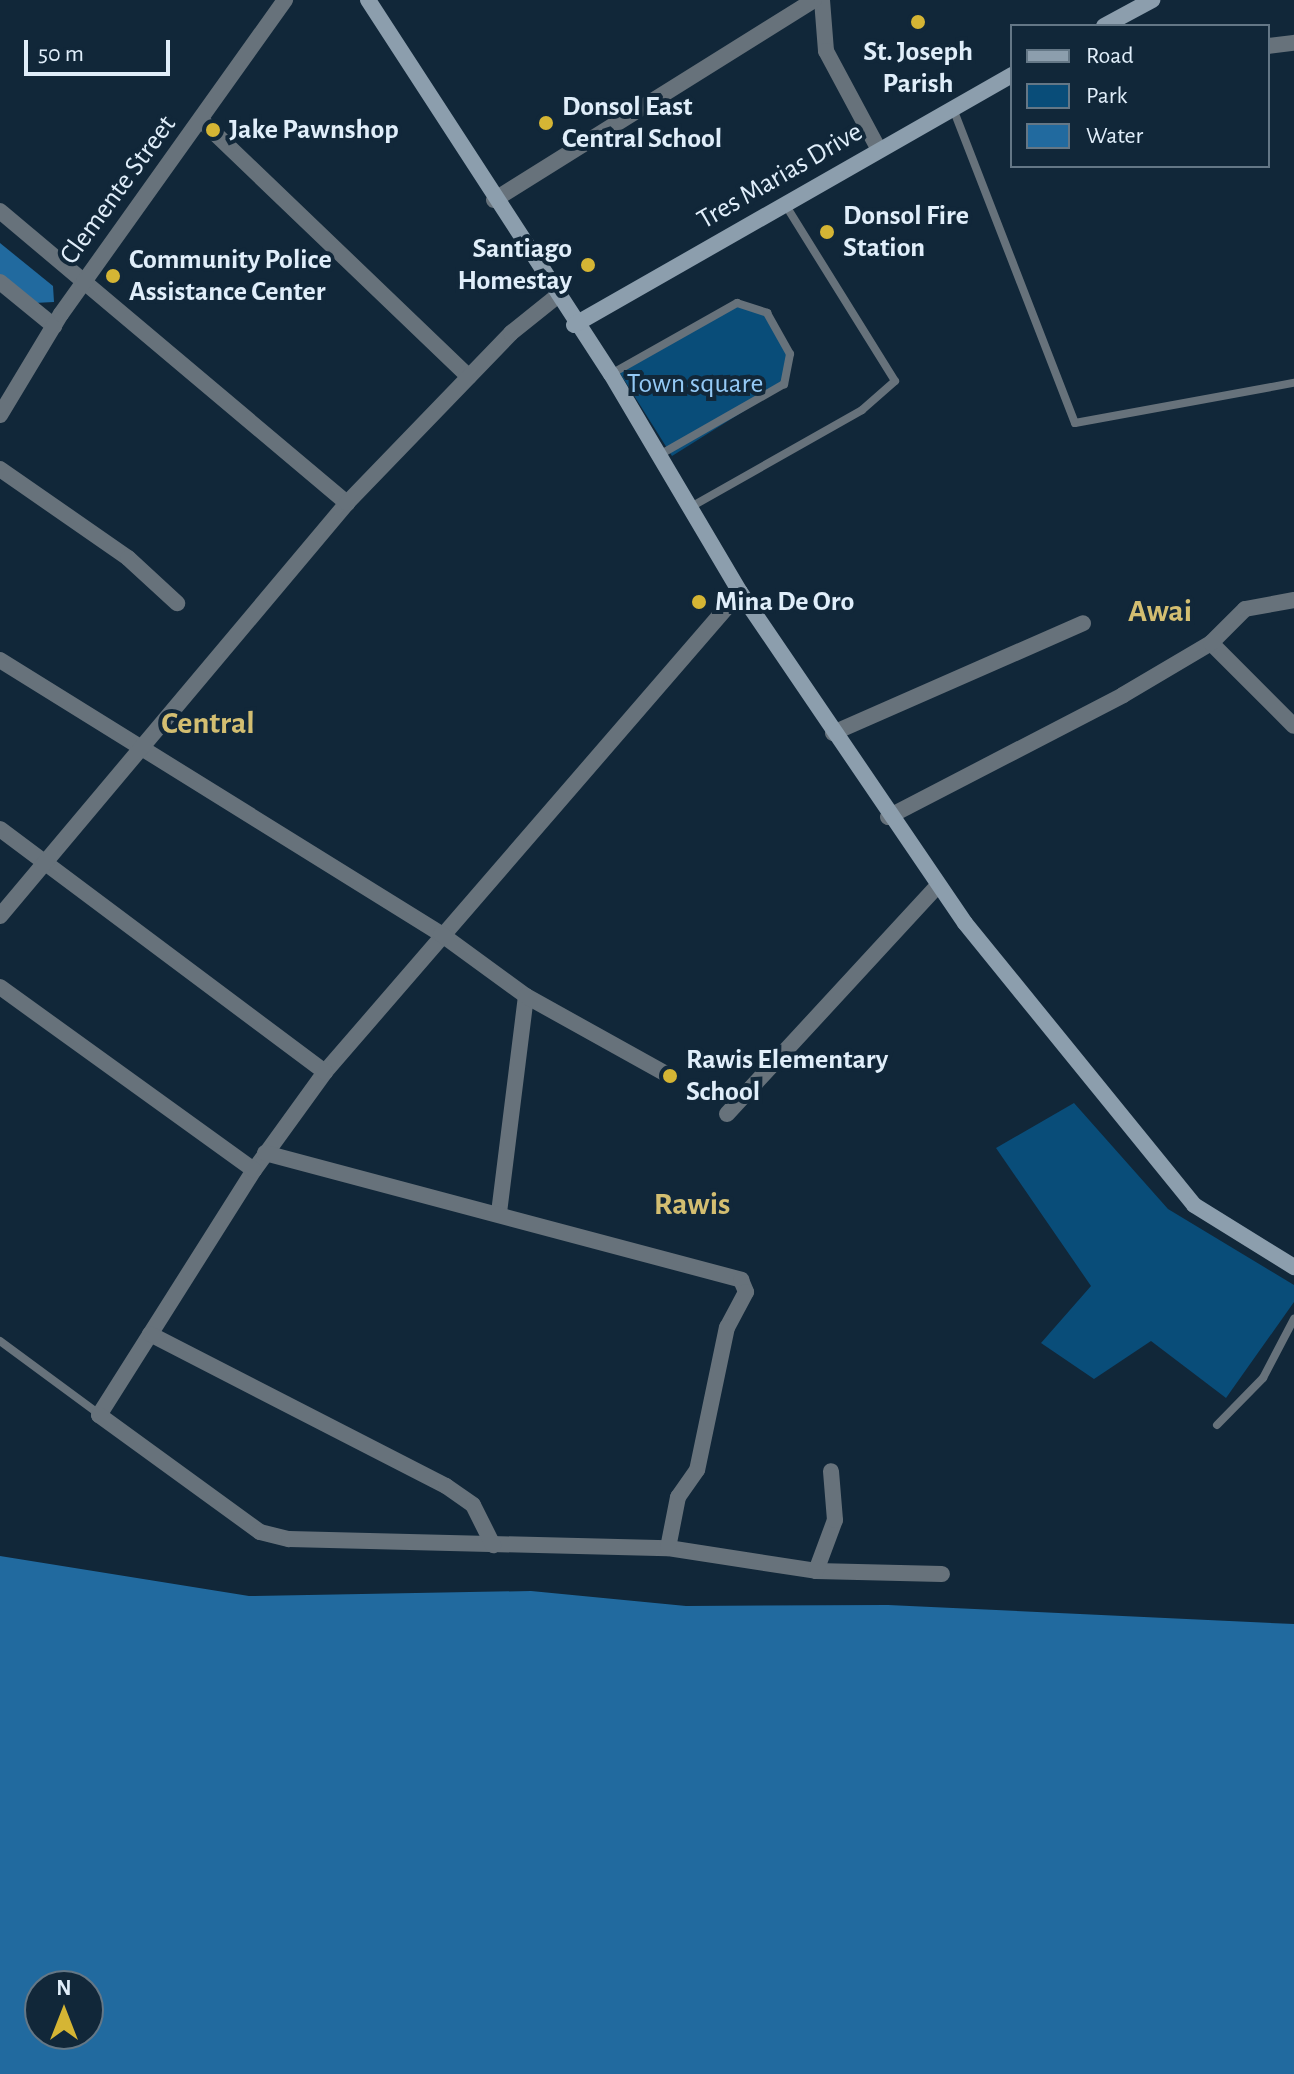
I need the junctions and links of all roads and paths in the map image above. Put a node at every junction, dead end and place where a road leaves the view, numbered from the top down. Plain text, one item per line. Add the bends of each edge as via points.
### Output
1 (285, 0) edge
2 (368, 0) edge
3 (814, 0) edge
4 (822, 0) edge
5 (1152, 0) edge
6 (1108, 24) edge
7 (1294, 43) edge
8 (1270, 46) edge
9 (1010, 76) edge
10 (951, 106) junction
11 (201, 120) junction
12 (879, 150) junction
13 (494, 200) junction
14 (784, 202) junction
15 (0, 211) edge
16 (0, 282) edge
17 (82, 286) junction
18 (556, 297) junction
19 (58, 320) junction
20 (574, 325) junction
21 (611, 374) junction
22 (469, 377) junction
23 (1294, 383) edge
24 (0, 415) edge
25 (656, 457) junction
26 (0, 469) edge
27 (347, 503) junction
28 (688, 508) junction
29 (740, 592) junction
30 (1294, 600) edge
31 (177, 603) dead end
32 (1083, 623) dead end
33 (1211, 643) junction
34 (0, 660) edge
35 (1294, 726) edge
36 (833, 733) junction
37 (137, 748) junction
38 (885, 813) junction
39 (0, 829) edge
40 (44, 863) junction
41 (938, 885) junction
42 (0, 916) edge
43 (441, 934) junction
44 (0, 987) edge
45 (526, 996) junction
46 (325, 1072) junction
47 (668, 1075) dead end
48 (727, 1114) dead end
49 (265, 1153) junction
50 (254, 1170) junction
51 (499, 1212) junction
52 (1294, 1267) edge
53 (1294, 1319) edge
54 (150, 1334) junction
55 (0, 1341) edge
56 (99, 1415) junction
57 (1217, 1425) dead end
58 (831, 1471) dead end
59 (493, 1545) junction
60 (668, 1548) junction
61 (816, 1571) junction
62 (942, 1574) dead end

1 - 11 street, Clemente Street
2 - 13 main road
3 - 13 street
4 - 12 street via 826,51
5 - 6 main road
7 - 8 street
9 - 10 main road, Tres Marias Drive
10 - 12 main road, Tres Marias Drive
10 - 23 lane via 1075,423
11 - 17 street, Clemente Street
11 - 22 street
12 - 14 main road, Tres Marias Drive
13 - 18 main road
14 - 20 main road, Tres Marias Drive
14 - 28 lane via 895,381 862,410
15 - 17 street
16 - 19 street
17 - 19 street, Clemente Street
17 - 27 street
18 - 20 main road
18 - 22 street
19 - 24 street, Clemente Street
20 - 21 main road
21 - 25 main road
21 - 25 lane via 737,303 767,313 790,354 784,384
22 - 27 street
25 - 28 main road
26 - 31 street via 128,558
27 - 37 street
28 - 29 main road
29 - 36 main road
29 - 43 street
30 - 33 street via 1245,609
32 - 36 street
33 - 35 street
33 - 38 street
34 - 37 street
36 - 38 main road
37 - 40 street
37 - 43 street
38 - 41 main road
39 - 40 street
40 - 42 street
40 - 46 street
41 - 48 street
41 - 52 main road via 1194,1205
43 - 45 street
43 - 46 street
44 - 50 street
45 - 47 street
45 - 51 street
46 - 49 street
49 - 50 street
49 - 51 street
50 - 54 street
51 - 60 street via 741,1280 746,1292 727,1327 697,1470 678,1497
53 - 57 lane via 1263,1378
54 - 56 street
54 - 59 street via 446,1486 473,1505
55 - 56 lane
56 - 59 street via 260,1532 317,1541
58 - 61 street via 835,1520
59 - 60 street
60 - 61 street
61 - 62 street

